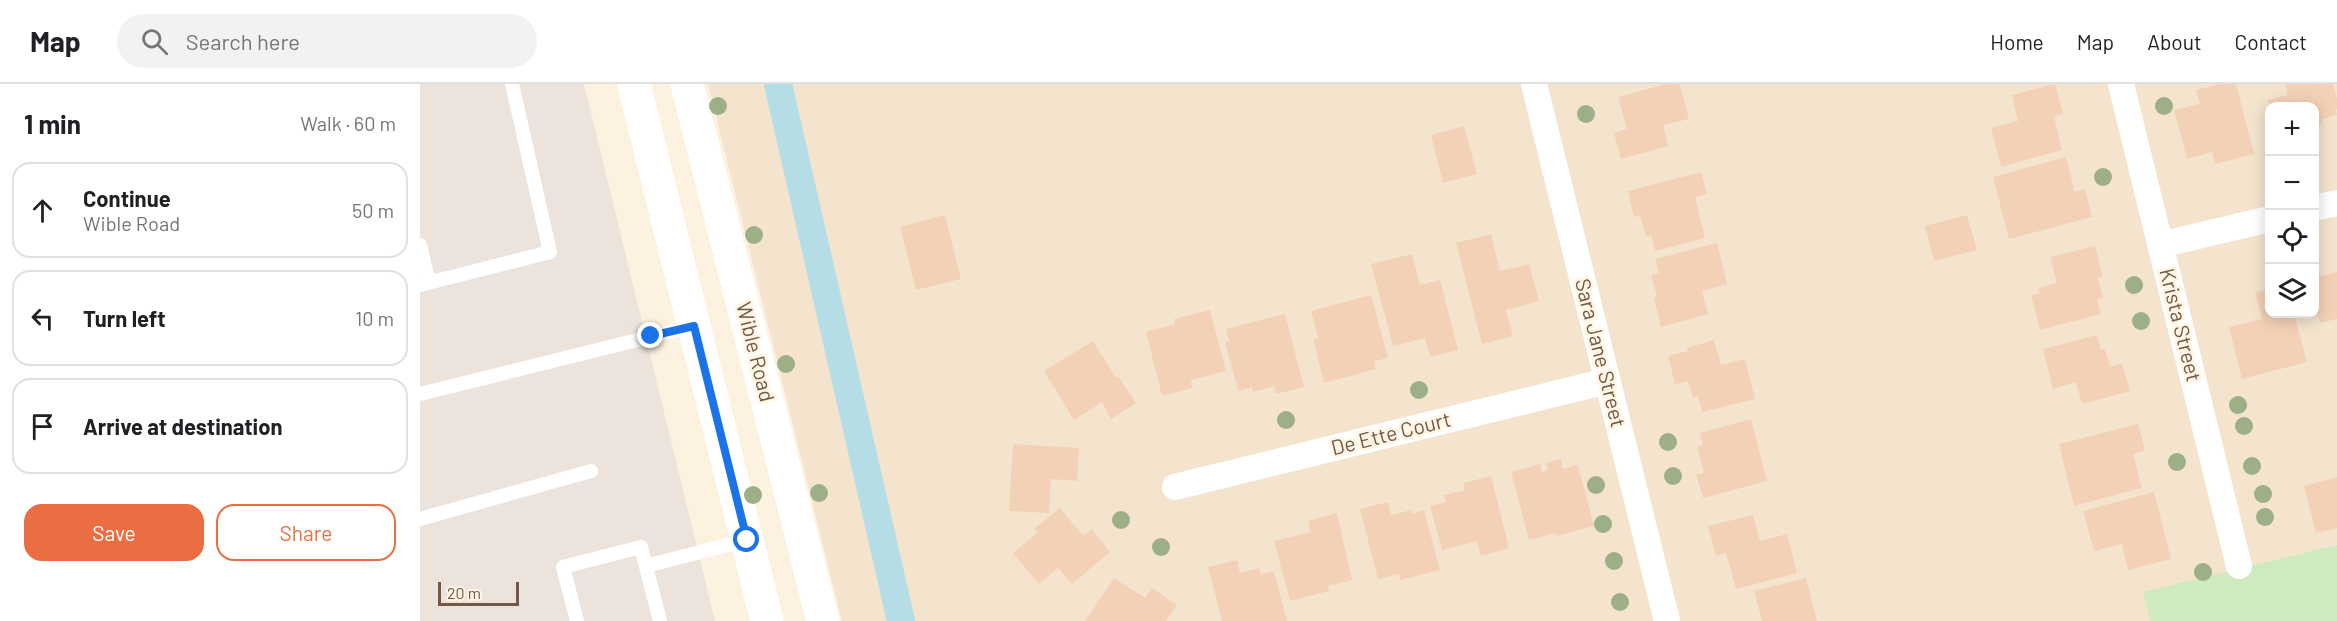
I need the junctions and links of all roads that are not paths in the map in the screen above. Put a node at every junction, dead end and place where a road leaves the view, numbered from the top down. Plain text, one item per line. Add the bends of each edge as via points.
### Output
1 (512, 84) edge
2 (634, 84) edge
3 (687, 84) edge
4 (1534, 84) edge
5 (2121, 84) edge
6 (2337, 203) edge
7 (2319, 207) edge
8 (2265, 220) edge
9 (420, 245) edge
10 (2160, 245) junction
11 (424, 284) edge
12 (694, 326) junction
13 (1607, 381) junction
14 (420, 394) edge
15 (591, 471) dead end
16 (1174, 487) dead end
17 (420, 519) edge
18 (747, 540) junction
19 (646, 566) junction
20 (2239, 566) dead end
21 (577, 621) edge
22 (660, 621) edge
23 (767, 621) edge
24 (824, 621) edge
25 (1667, 621) edge

1 - 11 lane via 550,252
2 - 12 street
3 - 24 street, Wible Road
4 - 13 street, Sara Jane Street
5 - 10 street, Krista Street
6 - 7 street
8 - 10 street
9 - 11 lane
10 - 20 street, Krista Street
12 - 14 lane
12 - 18 street
13 - 16 street, De Ette Court
13 - 25 street, Sara Jane Street
15 - 17 lane
18 - 19 lane
18 - 23 street
19 - 21 lane via 641,547 563,567
19 - 22 lane

